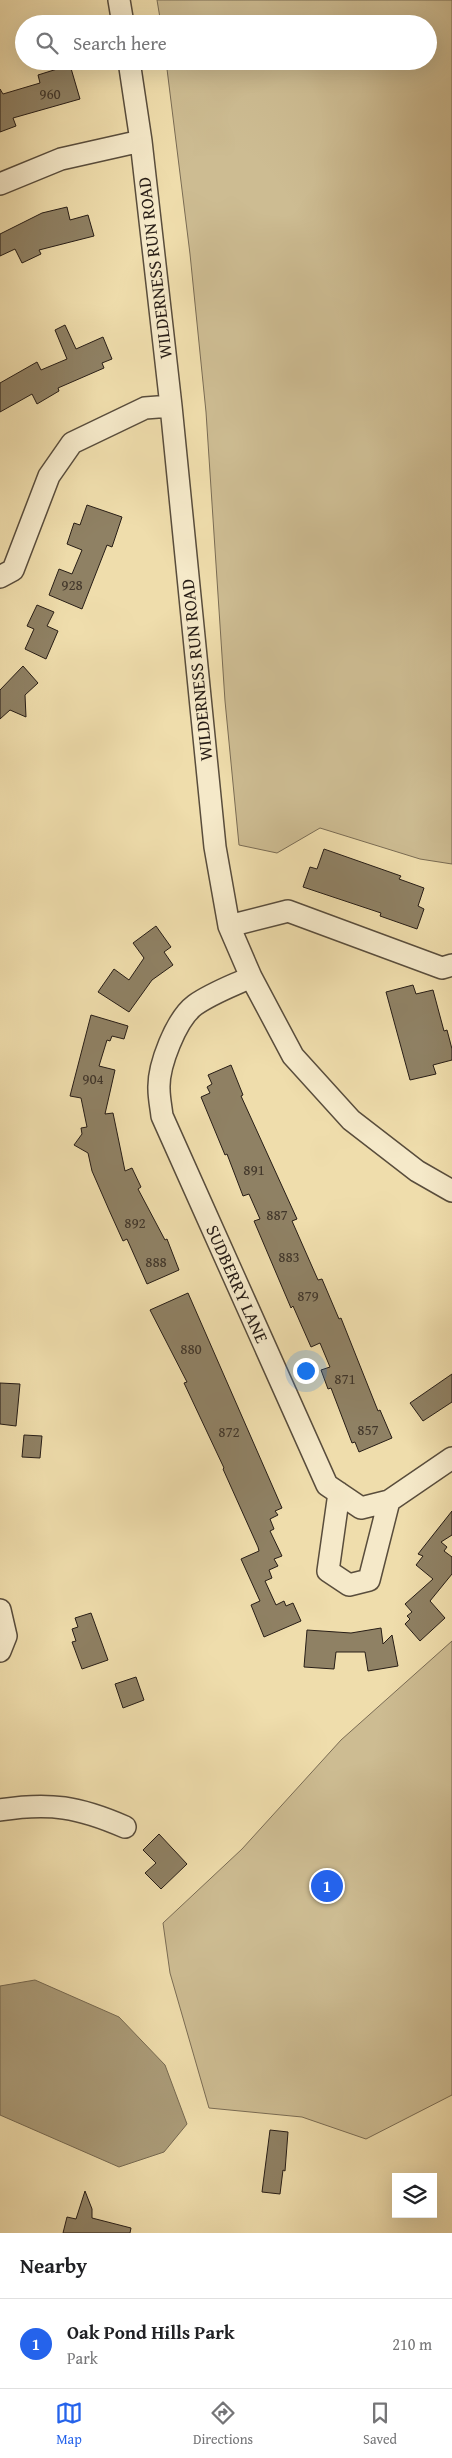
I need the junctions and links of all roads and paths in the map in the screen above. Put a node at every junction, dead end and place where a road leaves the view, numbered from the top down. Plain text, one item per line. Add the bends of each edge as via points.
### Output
1 (119, 0) edge
2 (122, 15) edge
3 (130, 70) edge
4 (141, 141) junction
5 (0, 184) edge
6 (171, 406) junction
7 (0, 577) edge
8 (230, 926) junction
9 (452, 965) edge
10 (251, 977) junction
11 (452, 1191) edge
12 (452, 1458) edge
13 (339, 1493) junction
14 (389, 1501) junction
15 (0, 1610) edge
16 (0, 1651) edge
17 (0, 1810) edge
18 (125, 1827) dead end

1 - 2 street
3 - 4 street, WILDERNESS RUN ROAD
4 - 5 street via 61,159
4 - 6 street, WILDERNESS RUN ROAD
6 - 7 street via 144,408 72,444 49,476 13,570
6 - 8 street, WILDERNESS RUN ROAD via 215,847
8 - 9 street via 288,911 442,968
8 - 10 street, WILDERNESS RUN ROAD
10 - 11 street, WILDERNESS RUN ROAD via 293,1056 351,1120 417,1171
10 - 13 street, SUDBERRY LANE via 194,1006 181,1019 170,1044 158,1088 162,1116 327,1485
12 - 14 street, SUDBERRY LANE
13 - 14 street, SUDBERRY LANE via 361,1508
13 - 14 street via 328,1571 349,1585 370,1580
15 - 16 street via 6,1636
17 - 18 street via 41,1805 72,1808

